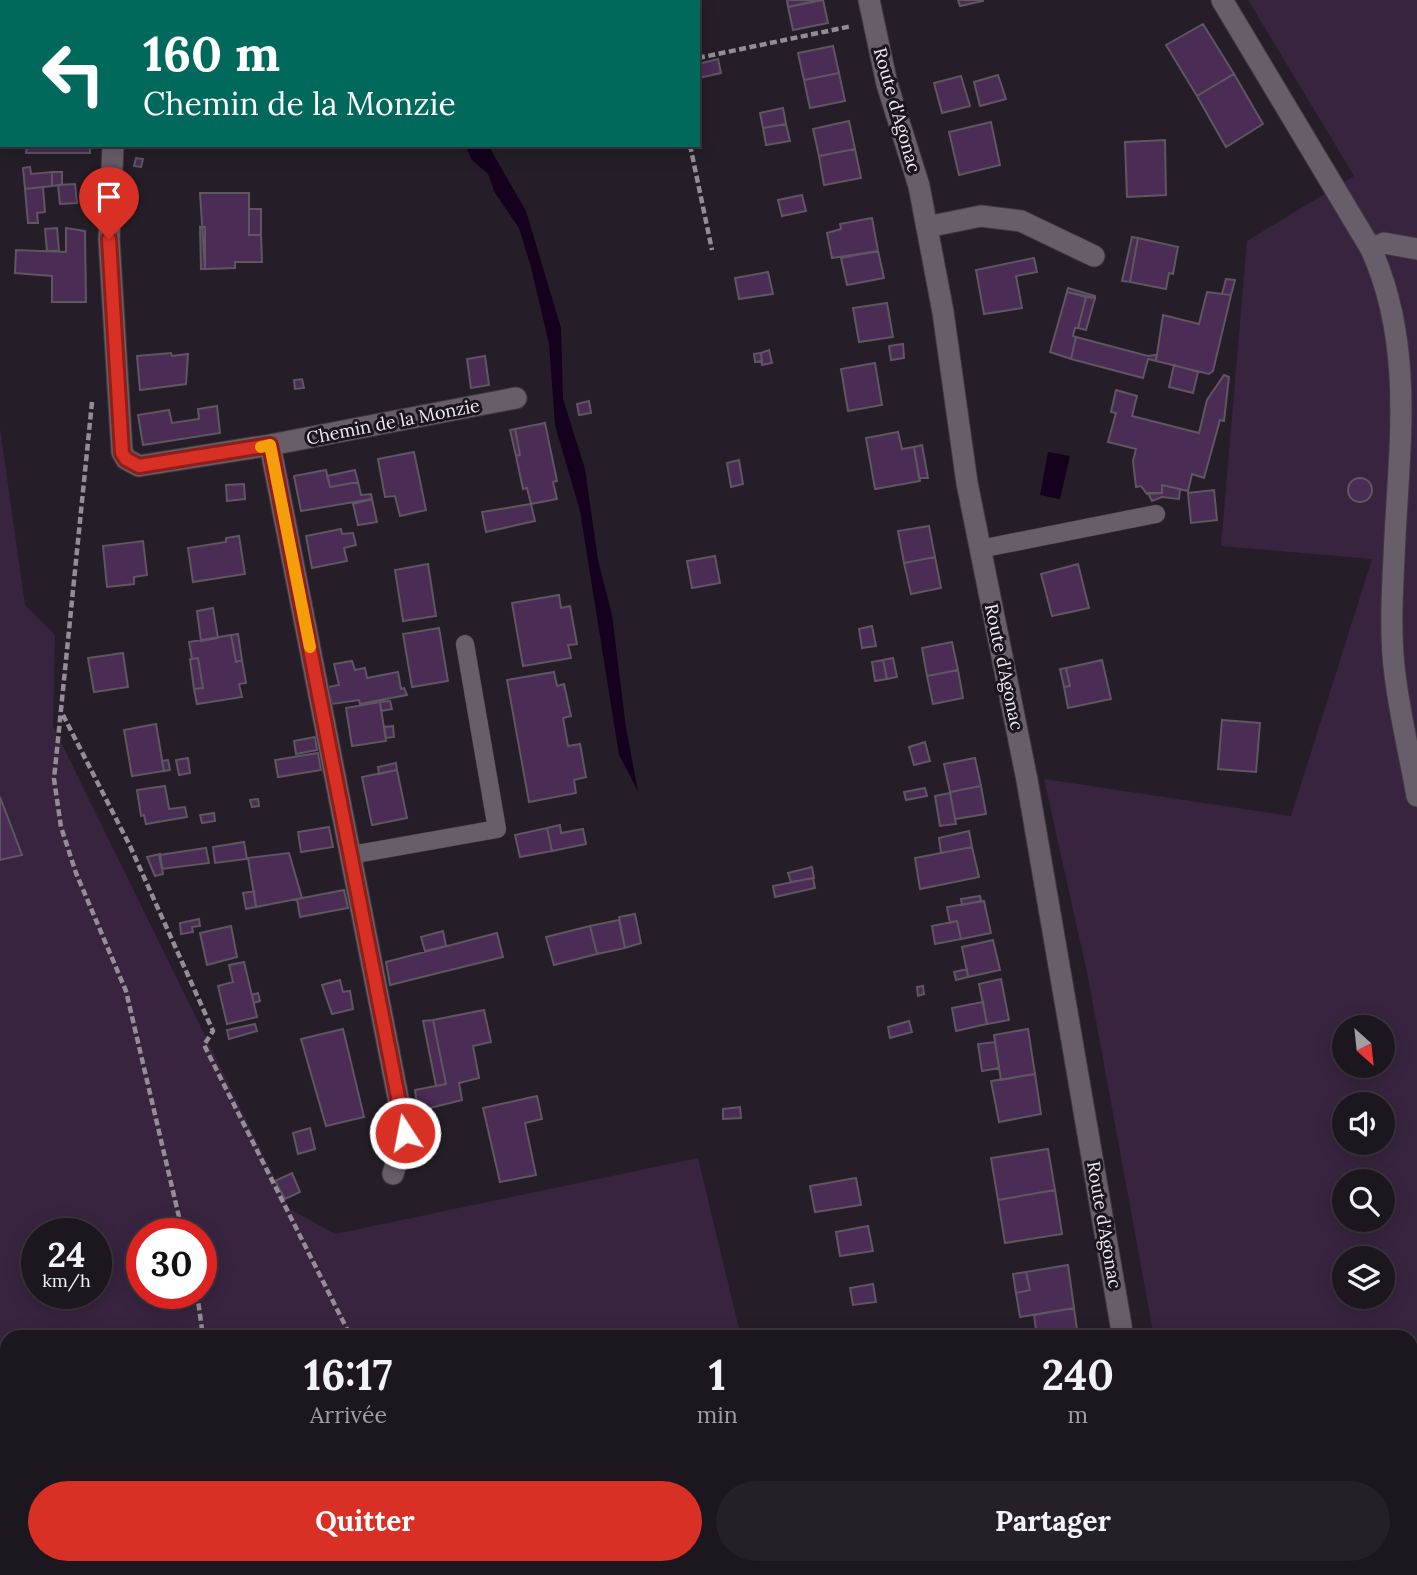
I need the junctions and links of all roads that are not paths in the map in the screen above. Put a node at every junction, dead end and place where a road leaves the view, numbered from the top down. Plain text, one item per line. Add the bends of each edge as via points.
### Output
1 (869, 0) edge
2 (1222, 0) edge
3 (113, 147) edge
4 (927, 227) junction
5 (1371, 249) junction
6 (1417, 249) edge
7 (1094, 256) dead end
8 (516, 397) dead end
9 (270, 445) junction
10 (1156, 514) dead end
11 (980, 549) junction
12 (465, 645) dead end
13 (1417, 796) edge
14 (351, 855) junction
15 (393, 1174) dead end
16 (1122, 1330) edge

1 - 4 street, Route d'Agonac
2 - 5 street
3 - 9 street, Chemin de la Monzie via 109,239 122,453 139,466
4 - 7 street via 981,216 1021,221
4 - 11 street, Route d'Agonac
5 - 6 street via 1384,243
5 - 13 street via 1385,280 1399,359 1402,448 1394,559 1394,673
8 - 9 street, Chemin de la Monzie
9 - 14 street
10 - 11 lane
11 - 16 street, Route d'Agonac via 1027,780
12 - 14 lane via 497,829
14 - 15 street via 405,1133

